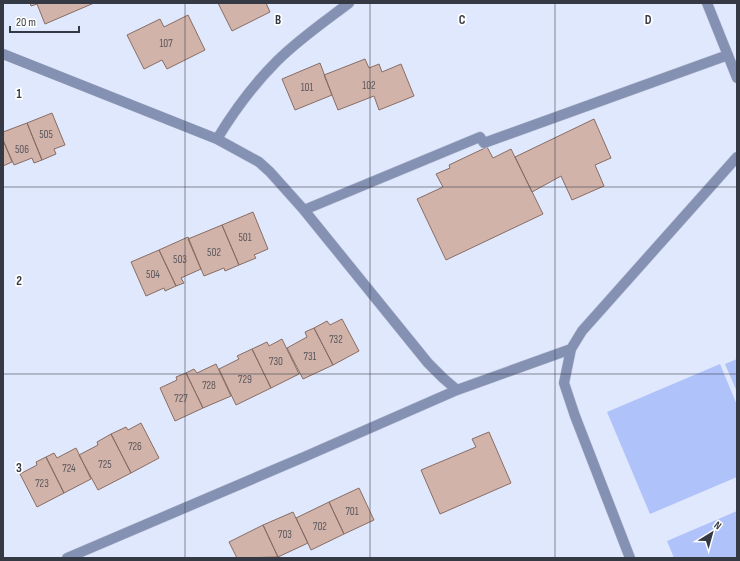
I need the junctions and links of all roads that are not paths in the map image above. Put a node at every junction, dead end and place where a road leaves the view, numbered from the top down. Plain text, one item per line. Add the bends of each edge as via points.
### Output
1 (349, 3) edge
2 (707, 3) edge
3 (3, 54) edge
4 (728, 54) junction
5 (737, 78) edge
6 (217, 140) junction
7 (737, 156) edge
8 (304, 210) junction
9 (571, 349) junction
10 (457, 390) junction
11 (67, 558) edge
12 (630, 558) edge

1 - 6 lane via 277,61 251,90
2 - 4 lane
3 - 6 lane
4 - 5 lane
4 - 8 lane via 484,144 480,137
6 - 8 lane via 258,162
7 - 9 lane via 582,331
8 - 10 lane via 428,363
9 - 10 lane
9 - 12 lane via 564,383
10 - 11 lane

